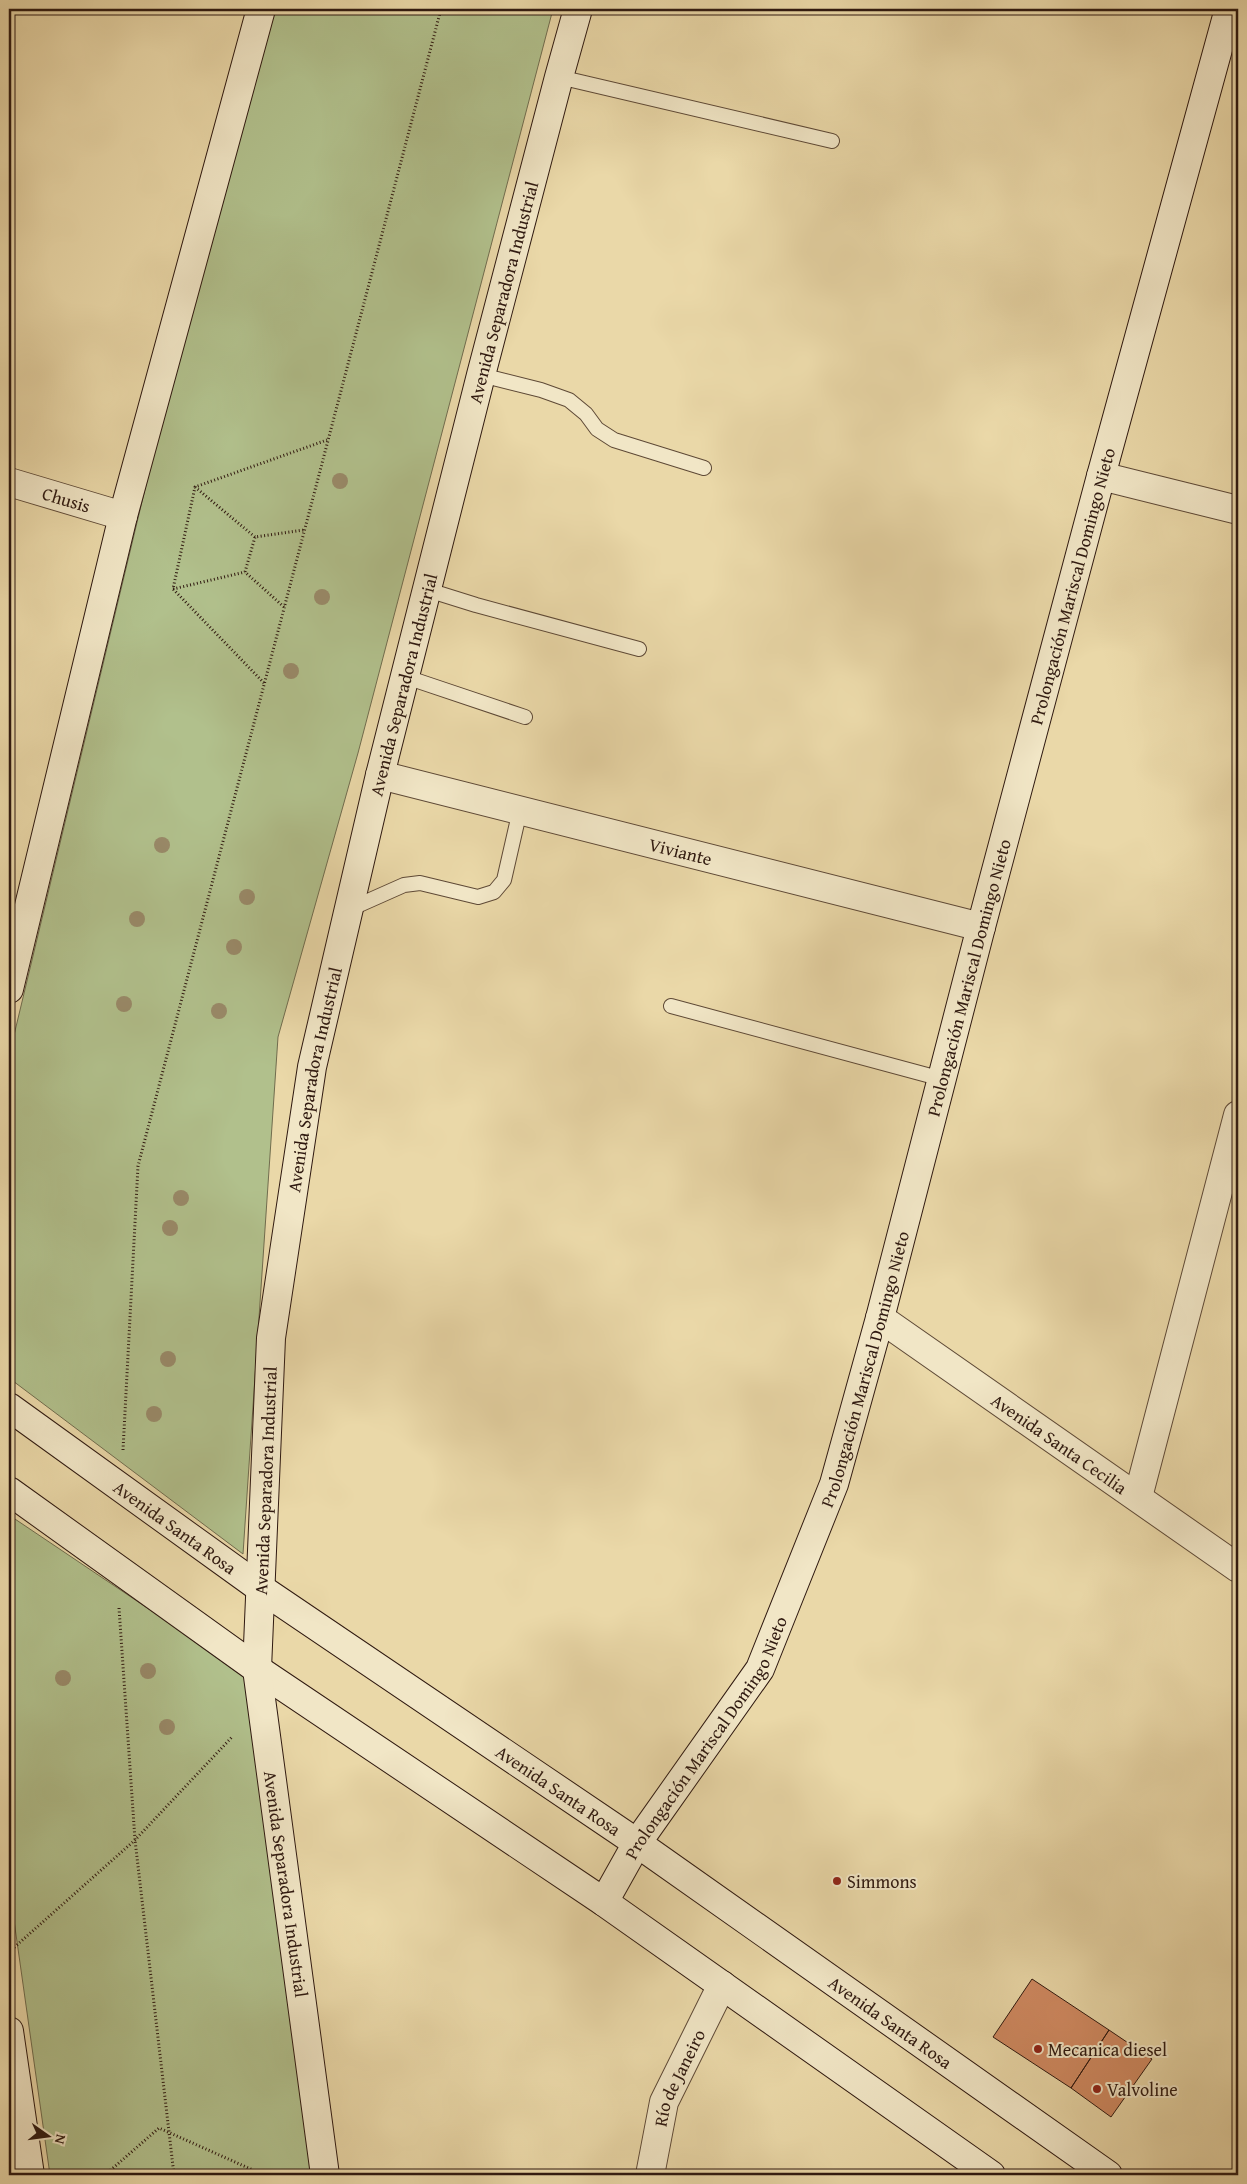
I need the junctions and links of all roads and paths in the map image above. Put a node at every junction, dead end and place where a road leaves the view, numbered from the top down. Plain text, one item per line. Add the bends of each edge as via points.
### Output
1 (261, 9) edge
2 (440, 9) edge
3 (578, 9) edge
4 (1229, 9) edge
5 (559, 77) junction
6 (832, 141) dead end
7 (481, 375) junction
8 (328, 440) junction
9 (704, 468) dead end
10 (1101, 476) junction
11 (9, 482) edge
12 (195, 486) junction
13 (1238, 510) edge
14 (123, 516) junction
15 (304, 530) junction
16 (256, 537) junction
17 (245, 572) junction
18 (173, 589) junction
19 (428, 590) junction
20 (284, 607) junction
21 (639, 649) dead end
22 (406, 677) junction
23 (264, 683) junction
24 (525, 717) dead end
25 (380, 775) junction
26 (520, 810) junction
27 (350, 909) junction
28 (981, 927) junction
29 (9, 989) edge
30 (671, 1006) dead end
31 (942, 1079) junction
32 (1238, 1115) edge
33 (880, 1318) junction
34 (9, 1407) edge
35 (121, 1488) junction
36 (9, 1491) edge
37 (1138, 1497) junction
38 (116, 1568) junction
39 (1238, 1568) edge
40 (260, 1588) junction
41 (257, 1669) junction
42 (262, 1705) junction
43 (135, 1840) junction
44 (637, 1843) junction
45 (604, 1902) junction
46 (9, 1952) edge
47 (722, 1986) junction
48 (9, 2031) edge
49 (169, 2133) junction
50 (30, 2175) edge
51 (105, 2175) edge
52 (174, 2175) edge
53 (264, 2175) edge
54 (325, 2175) edge
55 (650, 2175) edge
56 (991, 2175) edge
57 (1108, 2175) edge

1 - 14 main road
2 - 8 path
3 - 5 main road, Avenida Separadora Industrial
4 - 10 main road, Prolongación Mariscal Domingo Nieto
5 - 6 lane
5 - 7 main road, Avenida Separadora Industrial
7 - 9 lane via 569,400 586,414 597,429 614,440
7 - 19 main road, Avenida Separadora Industrial
8 - 12 path
8 - 15 path
10 - 13 main road
10 - 28 main road, Prolongación Mariscal Domingo Nieto
11 - 14 main road, Chusis
12 - 16 path
12 - 18 path
14 - 29 main road
15 - 16 path
15 - 20 path
16 - 17 path
17 - 18 path
17 - 20 path
18 - 23 path
19 - 21 lane
19 - 22 main road, Avenida Separadora Industrial
20 - 23 path
22 - 24 lane
22 - 25 main road, Avenida Separadora Industrial
23 - 35 path via 138,1166
25 - 26 main road, Viviante
25 - 27 main road, Avenida Separadora Industrial
26 - 27 lane via 504,880 494,892 478,897 420,883 404,885
26 - 28 main road, Viviante
27 - 40 main road, Avenida Separadora Industrial via 312,1067 271,1338
28 - 31 main road, Prolongación Mariscal Domingo Nieto
30 - 31 lane
31 - 33 main road, Prolongación Mariscal Domingo Nieto
32 - 37 main road
33 - 37 main road, Avenida Santa Cecilia
33 - 44 main road, Prolongación Mariscal Domingo Nieto via 834,1484 760,1669
34 - 35 main road, Avenida Santa Rosa
35 - 40 main road, Avenida Santa Rosa
36 - 38 main road
37 - 39 main road, Avenida Santa Cecilia
38 - 41 main road
38 - 43 path
40 - 41 main road, Avenida Separadora Industrial
40 - 44 main road, Avenida Santa Rosa
41 - 42 main road, Avenida Separadora Industrial
41 - 45 main road
42 - 43 path
42 - 54 main road, Avenida Separadora Industrial
43 - 46 path
43 - 49 path
44 - 45 main road, Prolongación Mariscal Domingo Nieto
44 - 57 main road, Avenida Santa Rosa
45 - 47 main road
47 - 55 main road, Río de Janeiro via 664,2102
47 - 56 main road
48 - 50 main road
49 - 51 path via 159,2128
49 - 52 path
49 - 53 path

